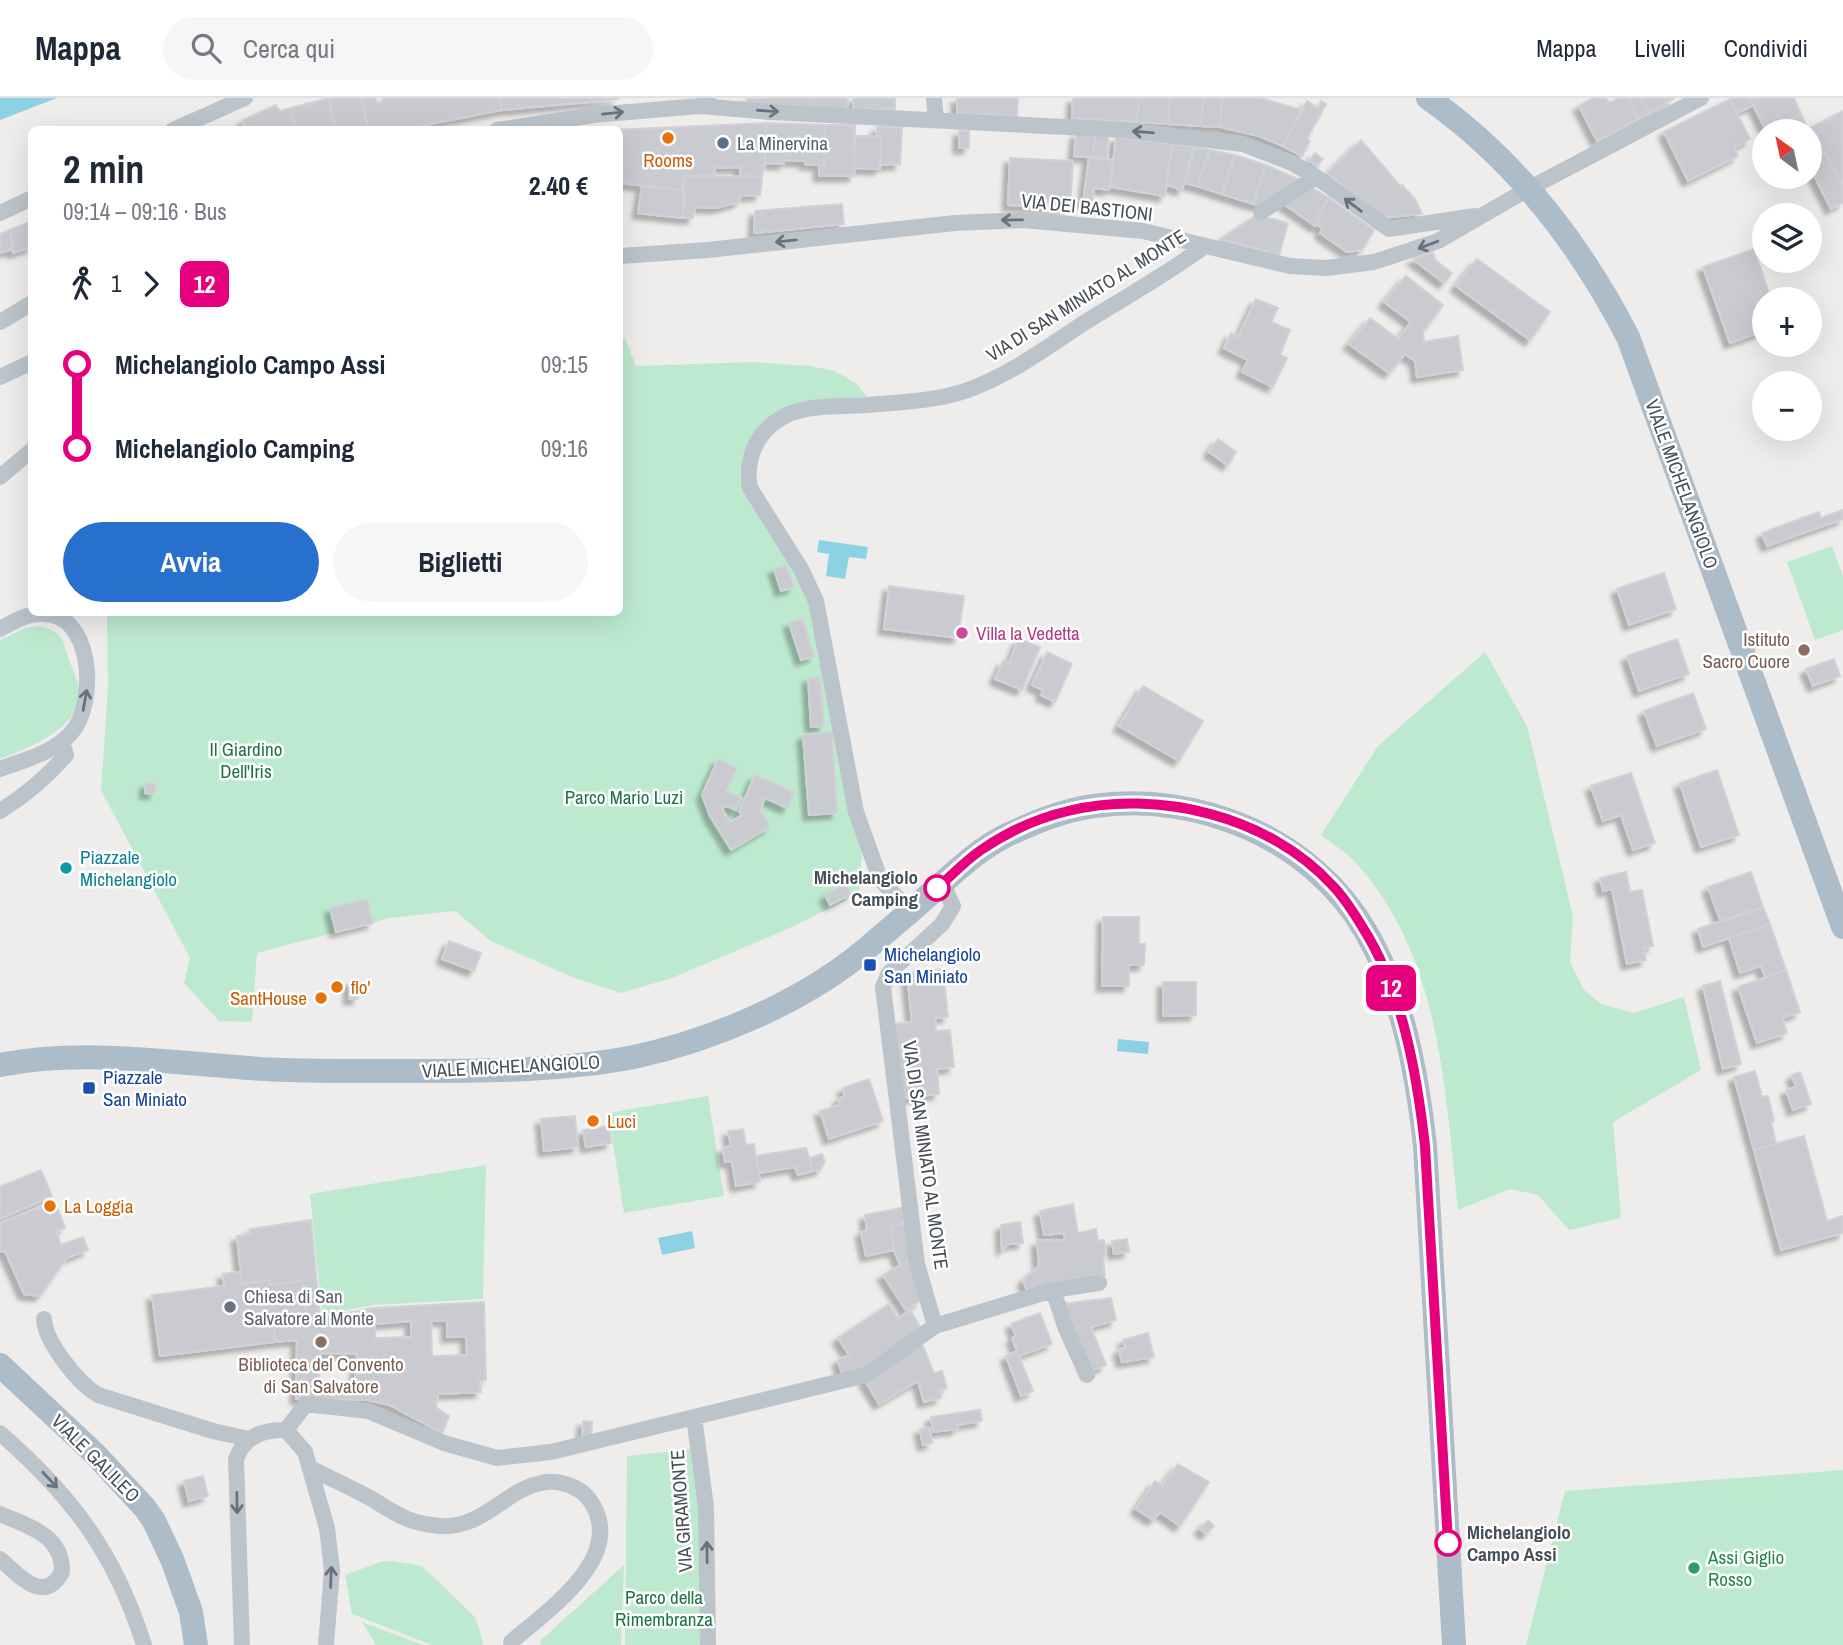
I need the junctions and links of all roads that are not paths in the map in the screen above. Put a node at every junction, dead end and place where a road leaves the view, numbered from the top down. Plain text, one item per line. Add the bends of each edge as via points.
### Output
1 (245, 98) edge
2 (934, 98) edge
3 (1428, 98) edge
4 (1701, 98) edge
5 (706, 102) edge
6 (936, 120) junction
7 (182, 126) edge
8 (522, 126) edge
9 (1316, 177) junction
10 (1530, 188) junction
11 (28, 200) edge
12 (1261, 212) dead end
13 (0, 213) edge
14 (1486, 214) junction
15 (1205, 246) junction
16 (623, 256) edge
17 (28, 305) edge
18 (0, 322) edge
19 (28, 364) edge
20 (0, 377) edge
21 (28, 453) edge
22 (0, 477) edge
23 (31, 616) edge
24 (54, 616) edge
25 (0, 629) edge
26 (62, 741) junction
27 (0, 769) edge
28 (0, 811) edge
29 (942, 883) junction
30 (910, 912) junction
31 (1843, 927) edge
32 (0, 1065) edge
33 (1099, 1283) dead end
34 (1053, 1290) junction
35 (44, 1319) dead end
36 (935, 1326) junction
37 (0, 1365) edge
38 (1087, 1375) dead end
39 (694, 1416) junction
40 (286, 1430) junction
41 (0, 1433) edge
42 (249, 1439) junction
43 (310, 1468) junction
44 (0, 1514) edge
45 (0, 1559) edge
46 (511, 1642) dead end
47 (144, 1645) edge
48 (196, 1645) edge
49 (242, 1645) edge
50 (326, 1645) edge
51 (708, 1645) edge
52 (1454, 1645) edge

1 - 7 street
2 - 6 street
3 - 10 main road, VIALE MICHELANGIOLO via 1476,134
4 - 10 street, VIA DEI BASTIONI
5 -> 6 street via 770,112
8 -> 5 street
9 -> 6 street via 1271,154 1215,139
9 - 12 street
14 -> 9 street via 1388,229
10 - 14 street, VIA DEI BASTIONI
10 - 31 main road, VIALE MICHELANGIOLO via 1605,291 1628,337
11 - 13 street
14 -> 15 street, VIA DEI BASTIONI via 1419,248 1385,259 1326,268 1290,267
15 -> 16 street, VIA DEI BASTIONI via 1143,231 1024,220
15 - 30 street, VIA DI SAN MINIATO AL MONTE via 1011,369 969,390 933,399 794,413 774,423 750,458 750,488 816,601 856,812 880,879
17 - 18 street
19 - 20 street
21 - 22 street
23 -> 25 street
26 -> 24 street via 79,722 87,690 86,657 76,633
26 - 27 street
26 - 28 street via 66,755 54,769 25,796
29 - 30 main road, VIALE MICHELANGIOLO
29 - 36 street, VIA DI SAN MINIATO AL MONTE via 953,906 943,924 888,973 883,987 917,1264
29 - 52 main road, VIALE MICHELANGIOLO via 980,850 1065,812 1113,804 1166,804 1215,815 1264,835 1310,865 1351,909 1375,949 1393,993 1420,1100
30 - 32 main road, VIALE MICHELANGIOLO via 832,976 806,991 711,1034 633,1057 577,1065 443,1071 254,1069 90,1057
33 - 34 street
34 - 36 street
34 - 38 street
35 - 42 street via 49,1338 87,1388 98,1395
36 - 39 street via 866,1375
37 - 48 main road, VIALE GALILEO via 94,1453 150,1515 191,1612
39 - 40 street via 551,1452 497,1458 444,1443 368,1411 306,1404
51 -> 39 street, VIA GIRAMONTE via 706,1507
40 - 42 street via 274,1429
40 - 43 street via 305,1452
41 -> 47 street via 73,1505 96,1538 123,1587
42 -> 49 street via 236,1459
43 - 46 street via 400,1517 443,1526 466,1523 541,1483 568,1485 585,1494 601,1526 594,1558 566,1594
50 -> 43 street via 332,1570 327,1528
44 - 45 street via 50,1538 60,1555 62,1572 51,1584 31,1586

